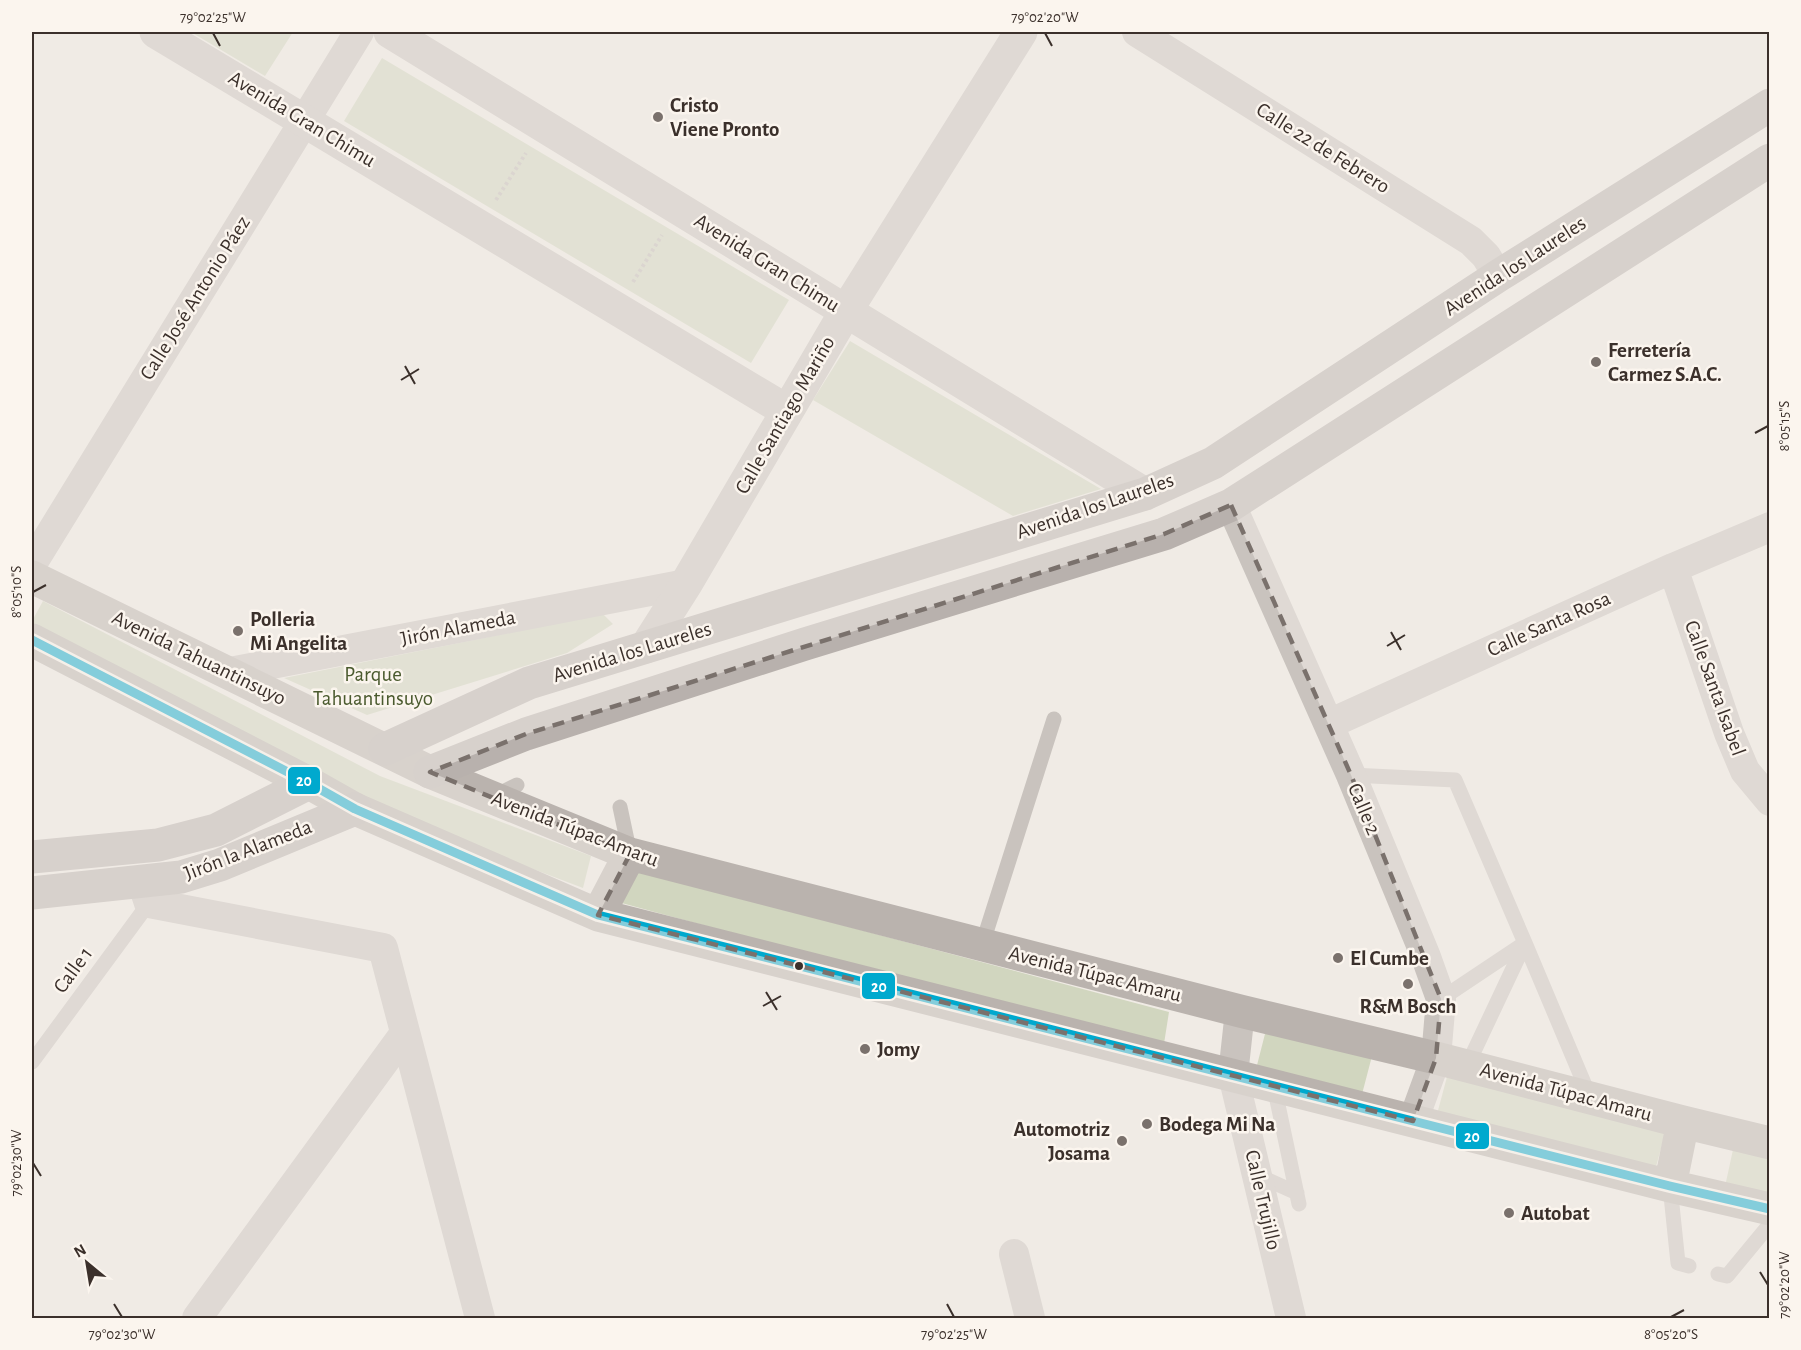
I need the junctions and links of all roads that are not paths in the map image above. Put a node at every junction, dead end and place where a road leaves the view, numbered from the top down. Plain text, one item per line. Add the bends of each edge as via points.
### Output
1 (156, 32) edge
2 (359, 32) edge
3 (390, 32) edge
4 (1021, 32) edge
5 (1137, 32) edge
6 (1770, 105) edge
7 (305, 120) junction
8 (1770, 160) edge
9 (1498, 276) junction
10 (846, 311) junction
11 (787, 411) junction
12 (1144, 494) junction
13 (1231, 505) junction
14 (1770, 527) edge
15 (32, 564) edge
16 (1673, 568) junction
17 (32, 577) edge
18 (686, 584) junction
19 (32, 640) edge
20 (646, 647) junction
21 (230, 672) junction
22 (1054, 719) dead end
23 (1329, 724) junction
24 (385, 749) junction
25 (430, 772) junction
26 (1351, 776) junction
27 (309, 783) junction
28 (1770, 801) edge
29 (620, 807) dead end
30 (355, 809) junction
31 (630, 854) junction
32 (32, 857) edge
33 (32, 893) edge
34 (146, 893) junction
35 (598, 915) junction
36 (1525, 943) junction
37 (982, 945) junction
38 (1441, 999) junction
39 (1240, 1011) junction
40 (405, 1033) junction
41 (1436, 1058) junction
42 (32, 1062) edge
43 (1467, 1066) junction
44 (1233, 1075) junction
45 (1274, 1086) junction
46 (1590, 1098) junction
47 (1413, 1121) junction
48 (1683, 1122) junction
49 (1770, 1143) edge
50 (1257, 1175) junction
51 (1670, 1186) junction
52 (1770, 1209) edge
53 (1770, 1224) edge
54 (1014, 1254) dead end
55 (1689, 1266) dead end
56 (1718, 1274) dead end
57 (197, 1318) edge
58 (480, 1318) edge
59 (1030, 1318) edge
60 (1291, 1318) edge

1 - 7 street, Avenida Gran Chimu
2 - 7 street, Calle José Antonio Páez
3 - 10 street, Avenida Gran Chimu
4 - 10 street, Calle Santiago Mariño
5 - 9 street, Calle 22 de Febrero via 1471,241
6 - 9 main road, Avenida los Laureles
7 - 11 street, Avenida Gran Chimu
7 - 15 street, Calle José Antonio Páez
8 - 13 main road
9 - 12 main road, Avenida los Laureles via 1213,463
10 - 11 street, Calle Santiago Mariño
10 - 12 street, Avenida Gran Chimu
11 - 18 street, Calle Santiago Mariño
12 - 20 main road, Avenida los Laureles
13 - 23 street, Calle 2
13 - 25 main road via 1164,534 526,734
14 - 16 street, Calle Santa Rosa
16 - 23 street, Calle Santa Rosa
16 - 28 street, Calle Santa Isabel via 1745,771
17 - 21 main road, Avenida Tahuantinsuyo
18 - 20 street, Calle Santiago Mariño
18 - 21 street, Jirón Alameda
19 - 27 main road
20 - 24 main road, Avenida los Laureles via 529,683
21 - 24 main road, Avenida Tahuantinsuyo
22 - 37 lane
23 - 26 street, Calle 2
24 - 25 main road, Avenida Tahuantinsuyo
25 - 31 main road, Avenida Túpac Amaru via 505,791
26 - 36 lane via 1455,780
26 - 38 street, Calle 2
27 - 30 main road
27 - 32 main road, Jirón la Alameda via 216,830 158,845
29 - 31 lane
30 - 34 main road, Jirón la Alameda
30 - 35 main road
31 - 35 main road
31 - 37 main road, Avenida Túpac Amaru
33 - 34 main road, Jirón la Alameda
34 - 40 street via 383,948
34 - 42 lane, Calle 1
35 - 44 main road
36 - 38 lane
36 - 43 lane
36 - 46 lane
37 - 39 main road, Avenida Túpac Amaru
38 - 41 street, Calle 2
39 - 41 main road, Avenida Túpac Amaru
39 - 44 street, Calle Trujillo
40 - 57 street
40 - 58 street
41 - 43 main road, Avenida Túpac Amaru
41 - 47 street, Calle 2
43 - 46 main road, Avenida Túpac Amaru
44 - 45 main road
44 - 50 street, Calle Trujillo
45 - 47 main road
45 - 50 lane via 1298,1198
46 - 48 main road, Avenida Túpac Amaru
47 - 51 main road
48 - 49 main road, Avenida Túpac Amaru
48 - 51 main road
50 - 60 street, Calle Trujillo
51 - 52 main road
51 - 55 lane via 1678,1263
53 - 56 lane via 1727,1276
54 - 59 street

